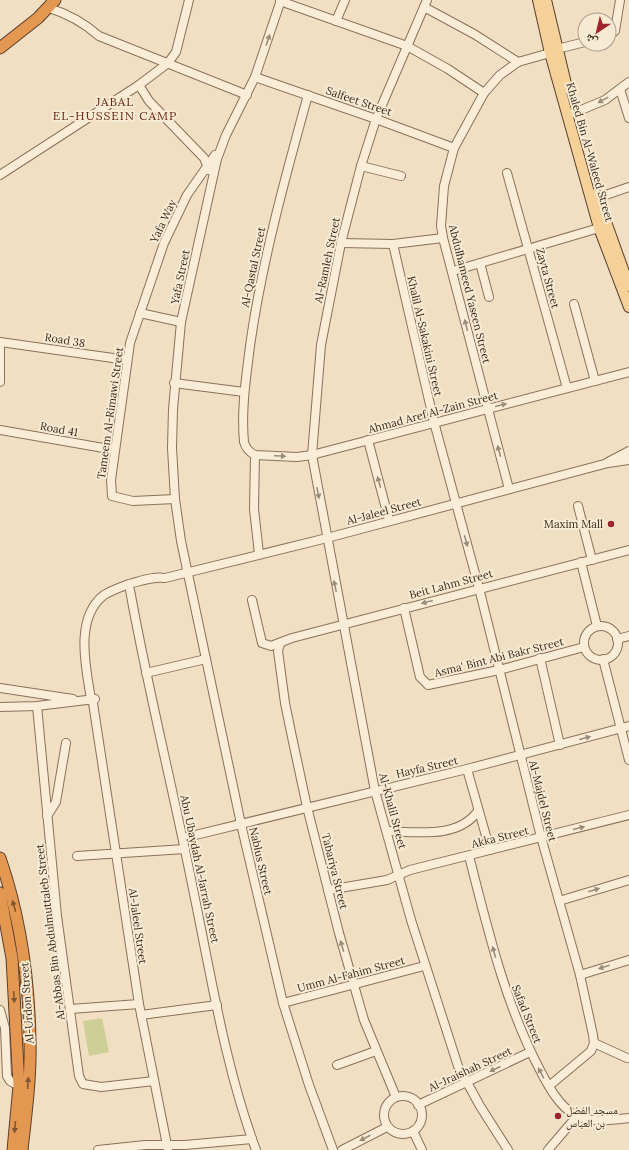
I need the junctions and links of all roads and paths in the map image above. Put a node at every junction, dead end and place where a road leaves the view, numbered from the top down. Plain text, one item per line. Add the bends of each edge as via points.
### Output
1 (189, 0) edge
2 (345, 0) edge
3 (538, 0) edge
4 (546, 0) edge
5 (620, 0) edge
6 (281, 1) edge
7 (51, 3) edge
8 (425, 4) edge
9 (617, 19) edge
10 (336, 22) junction
11 (0, 41) edge
12 (577, 44) edge
13 (407, 46) junction
14 (0, 48) edge
15 (553, 51) junction
16 (518, 62) junction
17 (168, 64) junction
18 (255, 77) junction
19 (629, 82) edge
20 (139, 85) junction
21 (620, 89) junction
22 (484, 93) junction
23 (247, 95) junction
24 (308, 96) junction
25 (574, 113) junction
26 (629, 118) edge
27 (376, 119) junction
28 (221, 145) junction
29 (454, 148) junction
30 (361, 166) junction
31 (207, 167) junction
32 (507, 173) dead end
33 (0, 175) edge
34 (213, 176) junction
35 (401, 176) dead end
36 (629, 187) edge
37 (597, 198) junction
38 (599, 228) junction
39 (443, 238) junction
40 (341, 243) junction
41 (393, 244) junction
42 (529, 249) junction
43 (480, 263) junction
44 (453, 271) junction
45 (629, 286) edge
46 (489, 297) dead end
47 (574, 304) dead end
48 (629, 307) edge
49 (140, 313) junction
50 (181, 322) junction
51 (0, 343) edge
52 (127, 360) junction
53 (629, 372) edge
54 (595, 381) junction
55 (0, 382) edge
56 (174, 383) junction
57 (567, 388) junction
58 (244, 392) junction
59 (487, 408) junction
60 (434, 422) junction
61 (0, 430) edge
62 (368, 440) junction
63 (115, 450) junction
64 (629, 451) edge
65 (255, 455) junction
66 (312, 455) junction
67 (629, 460) edge
68 (608, 463) junction
69 (509, 488) junction
70 (175, 499) junction
71 (455, 503) junction
72 (578, 506) dead end
73 (389, 520) junction
74 (327, 538) junction
75 (629, 550) edge
76 (259, 554) junction
77 (592, 560) junction
78 (581, 562) junction
79 (188, 572) junction
80 (165, 578) junction
81 (479, 588) junction
82 (130, 590) junction
83 (252, 600) dead end
84 (404, 608) junction
85 (344, 624) junction
86 (597, 626) junction
87 (629, 636) edge
88 (617, 639) junction
89 (280, 644) junction
90 (584, 647) junction
91 (540, 658) junction
92 (206, 659) junction
93 (603, 659) junction
94 (499, 670) junction
95 (146, 673) junction
96 (0, 688) edge
97 (90, 701) junction
98 (37, 706) junction
99 (0, 707) edge
100 (625, 727) edge
101 (66, 743) dead end
102 (560, 744) junction
103 (520, 755) junction
104 (629, 760) edge
105 (466, 769) junction
106 (375, 791) junction
107 (308, 808) junction
108 (478, 811) junction
109 (629, 815) edge
110 (47, 816) junction
111 (241, 824) junction
112 (387, 831) junction
113 (183, 838) junction
114 (541, 838) junction
115 (185, 849) junction
116 (490, 850) junction
117 (117, 854) junction
118 (77, 856) dead end
119 (469, 856) junction
120 (0, 858) edge
121 (399, 874) junction
122 (629, 880) edge
123 (328, 890) junction
124 (0, 893) edge
125 (559, 901) junction
126 (1, 906) edge
127 (629, 960) edge
128 (424, 966) junction
129 (24, 967) junction
130 (12, 968) junction
131 (580, 975) junction
132 (352, 984) junction
133 (283, 1003) junction
134 (139, 1004) junction
135 (217, 1005) junction
136 (0, 1010) edge
137 (70, 1010) junction
138 (141, 1015) junction
139 (594, 1044) junction
140 (376, 1051) junction
141 (530, 1052) junction
142 (627, 1058) dead end
143 (337, 1065) dead end
144 (154, 1081) junction
145 (466, 1083) junction
146 (19, 1086) junction
147 (549, 1086) junction
148 (396, 1097) junction
149 (418, 1105) junction
150 (577, 1116) junction
151 (629, 1118) edge
152 (388, 1127) junction
153 (413, 1131) junction
154 (252, 1139) junction
155 (167, 1147) edge
156 (13, 1150) edge
157 (22, 1150) edge
158 (104, 1150) edge
159 (256, 1150) edge
160 (333, 1150) edge
161 (342, 1150) edge
162 (422, 1150) edge
163 (508, 1150) edge
164 (548, 1150) edge

1 - 17 street via 176,52
2 - 10 street
3 - 15 main road, Khaled Bin Al-Waleed Street
4 - 15 main road, Khaled Bin Al-Waleed Street
5 - 9 street
6 - 10 street
18 -> 6 street, Yafa Street
7 - 11 highway
7 - 14 highway
7 - 17 street via 83,22 99,36
8 - 13 street, Al-Ramleh Street
8 - 16 street
10 - 13 street
12 - 15 street, Abdulhameed Yaseen Street
13 - 22 street
13 - 27 street, Al-Ramleh Street
15 - 16 street, Abdulhameed Yaseen Street
15 - 25 main road, Khaled Bin Al-Waleed Street
15 - 38 main road, Khaled Bin Al-Waleed Street
16 - 22 street, Abdulhameed Yaseen Street via 500,75
17 - 20 street
17 - 23 street
18 - 23 street, Yafa Street
18 - 24 street, Salfeet Street
19 - 21 street
20 - 31 street via 149,101 204,158
20 - 33 street
21 -> 25 street via 605,100
21 - 26 street
22 - 29 street, Abdulhameed Yaseen Street
23 - 28 street, Yafa Street
24 - 27 street, Salfeet Street
24 - 58 street, Al-Qastal Street via 279,200 256,306
25 - 37 main road, Khaled Bin Al-Waleed Street
27 - 29 street, Salfeet Street
27 - 30 street, Al-Ramleh Street
28 - 31 street, Yafa Way
28 - 34 street, Yafa Street
29 - 39 street, Abdulhameed Yaseen Street via 444,186 441,220
30 - 35 street
30 - 40 street, Al-Ramleh Street
31 - 34 street
31 - 49 street, Yafa Way via 187,196 170,232
32 - 42 street, Zayta Street
34 - 50 street, Yafa Street
36 - 37 street
37 - 45 main road, Khaled Bin Al-Waleed Street
38 - 42 street
38 - 48 main road, Khaled Bin Al-Waleed Street
39 - 41 street
39 - 44 street, Abdulhameed Yaseen Street
40 - 41 street
40 - 66 street, Al-Ramleh Street via 321,345
41 - 60 street, Khalil Al-Sakakini Street
42 - 43 street
42 - 57 street, Zayta Street
43 - 44 street
43 - 46 street
59 -> 44 street, Abdulhameed Yaseen Street
47 - 54 street
49 - 50 street
49 - 52 street, Tameem Al-Rimawi Street
50 - 56 street, Yafa Street
51 - 52 street, Road 38
51 - 55 street
52 - 63 street, Tameem Al-Rimawi Street
53 - 54 street, Ahmad Aref Al-Zain Street
54 - 57 street, Ahmad Aref Al-Zain Street
56 - 58 street
56 - 70 street, Yafa Street via 172,448
59 -> 57 street, Ahmad Aref Al-Zain Street
58 - 65 street, Al-Qastal Street via 243,435 245,446
59 - 60 street, Ahmad Aref Al-Zain Street
69 -> 59 street, Abdulhameed Yaseen Street
60 - 62 street, Ahmad Aref Al-Zain Street
60 - 71 street, Khalil Al-Sakakini Street
61 - 63 street, Road 41
62 - 66 street, Ahmad Aref Al-Zain Street
73 -> 62 street
63 - 70 street, Tameem Al-Rimawi Street via 111,480 112,496 133,501
64 - 68 street, Al-Jaleel Street
65 -> 66 street, Ahmad Aref Al-Zain Street
65 - 76 street via 254,509
66 -> 74 street, Al-Ramleh Street
67 - 68 street, Al-Jaleel Street
68 - 69 street, Al-Jaleel Street
69 - 71 street, Al-Jaleel Street
70 - 79 street, Yafa Street
71 - 73 street, Al-Jaleel Street
71 -> 81 street, Al-Majdel Street
72 - 77 street
73 - 74 street, Al-Jaleel Street
74 - 76 street, Al-Jaleel Street
85 -> 74 street, Al-Khalil Street
75 - 77 street, Beit Lahm Street
76 - 79 street, Al-Jaleel Street
77 - 78 street, Beit Lahm Street
78 - 81 street, Beit Lahm Street
78 - 86 street
79 - 80 street, Al-Jaleel Street
79 - 92 street, Nablus Street
80 - 82 street, Al-Jaleel Street
80 - 97 street, Al-Jaleel Street via 149,579 110,591 101,598 90,615 84,656
81 -> 84 street, Beit Lahm Street
81 - 94 street, Al-Majdel Street
82 - 95 street, Abu Ubaydah Al-Jarrah Street
82 - 97 street, Al-Jaleel Street via 111,596 94,615 89,642
83 - 89 street via 262,643 271,646
84 - 85 street, Beit Lahm Street
84 - 94 street, Asma' Bint Abi Bakr Street via 420,677 428,685
85 - 89 street, Beit Lahm Street via 292,638
85 - 106 street, Al-Khalil Street
86 - 88 street via 610,628
86 - 90 street via 585,636
87 - 88 street
88 - 93 street via 615,652
89 - 107 street, Tabariya Street via 278,651 285,703
90 - 91 street, Asma' Bint Abi Bakr Street
90 - 93 street via 591,657
91 - 94 street, Asma' Bint Abi Bakr Street
91 - 102 street
92 - 95 street
92 - 111 street, Nablus Street
93 - 100 street
94 - 103 street, Al-Majdel Street
95 - 113 street, Abu Ubaydah Al-Jarrah Street
96 - 97 street
97 - 98 street
97 - 117 street, Al-Jaleel Street
98 - 99 street
98 - 110 street, Al-Abbas Bin Abdulmuttaleb Street
102 -> 100 street, Hayfa Street
100 - 104 street
101 - 110 street via 56,802
102 - 103 street, Hayfa Street
103 - 105 street, Hayfa Street
103 - 114 street, Al-Majdel Street
105 - 106 street, Hayfa Street
105 - 108 street
106 - 107 street, Hayfa Street
106 - 112 street, Al-Khalil Street
107 - 111 street, Hayfa Street
107 - 123 street, Tabariya Street
108 - 112 street via 468,822 438,832
108 - 116 street
114 -> 109 street, Akka Street
110 - 137 street, Al-Abbas Bin Abdulmuttaleb Street
111 - 113 street, Hayfa Street
111 - 133 street, Nablus Street
112 - 121 street, Al-Khalil Street
113 - 115 street, Abu Ubaydah Al-Jarrah Street
114 - 116 street, Akka Street
114 - 125 street, Al-Majdel Street
115 - 117 street
115 - 135 street, Abu Ubaydah Al-Jarrah Street
116 - 119 street, Akka Street
117 - 118 street
117 - 134 street, Al-Jaleel Street
119 - 121 street, Akka Street
141 -> 119 street, Safad Street via 501,979
129 -> 120 highway, Al-Urdon Street via 19,927
121 - 123 street, Akka Street via 387,880
121 - 128 street, Al-Khalil Street
125 -> 122 street
132 -> 123 street, Tabariya Street
124 - 126 highway, Al-Urdon Street
125 - 131 street, Al-Majdel Street
126 - 130 highway, Al-Urdon Street
127 -> 131 street
128 - 132 street, Umm Al-Fahim Street
128 - 145 street, Al-Khalil Street via 448,1040
129 - 130 highway
157 -> 129 highway, Al-Urdon Street via 30,1040
130 -> 146 highway, Al-Urdon Street
131 - 139 street, Al-Majdel Street
132 - 133 street, Umm Al-Fahim Street
132 - 140 street, Tabariya Street
133 - 160 street, Nablus Street
134 - 137 street
134 - 138 street, Al-Jaleel Street
135 - 138 street
135 - 154 street, Abu Ubaydah Al-Jarrah Street
136 - 146 street via 5,1028 7,1076
137 - 144 street, Al-Abbas Bin Abdulmuttaleb Street via 79,1076 83,1084 100,1087
138 - 144 street, Al-Jaleel Street
139 - 142 street
139 - 147 street via 591,1050
140 - 143 street
140 - 148 street, Tabariya Street
141 -> 145 street, Al-Jraishah Street
147 -> 141 street, Safad Street
144 - 155 street, Al-Jaleel Street
145 - 149 street, Al-Jraishah Street
145 - 163 street, Al-Khalil Street
146 -> 156 highway, Al-Urdon Street
147 - 150 street, Safad Street via 563,1105
148 - 149 street via 408,1097
148 - 152 street via 384,1110
149 - 153 street via 421,1119
150 - 151 street via 595,1119
150 - 164 street
152 - 153 street via 399,1134
152 -> 161 street
153 - 162 street
154 - 155 street
154 - 159 street, Abu Ubaydah Al-Jarrah Street
155 - 158 street

